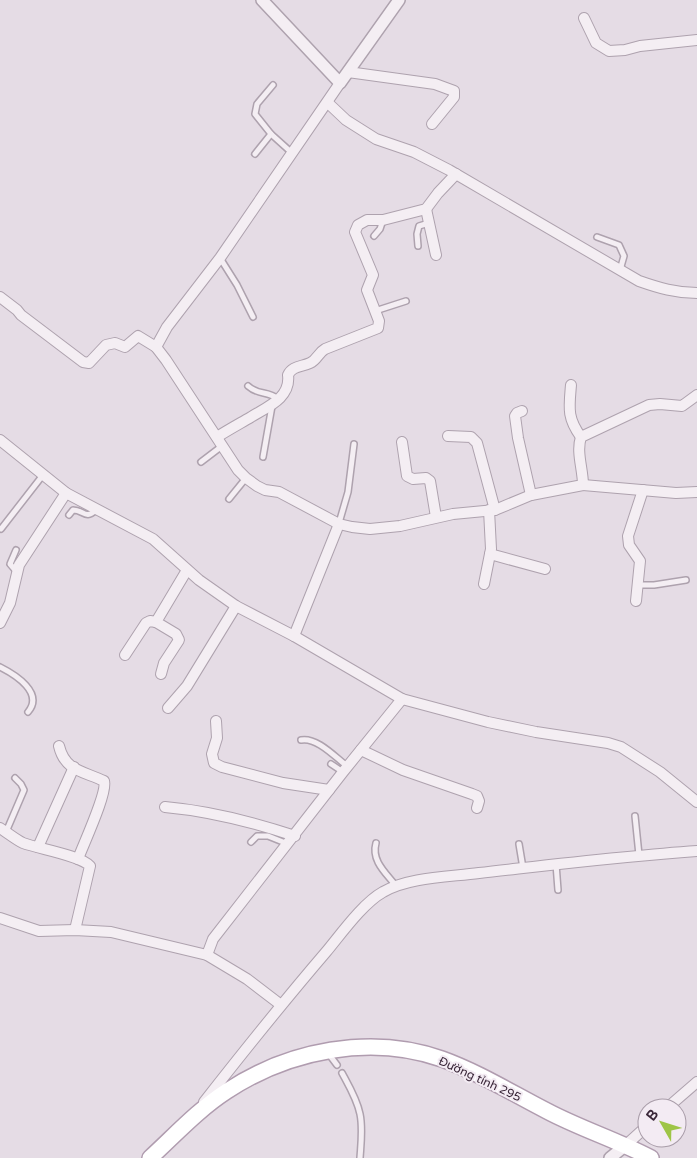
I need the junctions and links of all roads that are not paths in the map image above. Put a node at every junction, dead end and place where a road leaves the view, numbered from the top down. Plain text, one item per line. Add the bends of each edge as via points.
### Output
1 (262, 0) edge
2 (399, 0) edge
3 (584, 18) dead end
4 (697, 40) edge
5 (348, 72) junction
6 (340, 83) junction
7 (273, 85) dead end
8 (328, 103) junction
9 (432, 124) dead end
10 (271, 134) junction
11 (291, 152) junction
12 (255, 154) dead end
13 (456, 174) junction
14 (426, 209) junction
15 (383, 220) junction
16 (429, 223) junction
17 (374, 236) dead end
18 (597, 237) dead end
19 (418, 246) dead end
20 (436, 255) dead end
21 (220, 258) junction
22 (620, 271) junction
23 (697, 293) edge
24 (0, 297) edge
25 (406, 301) dead end
26 (375, 311) junction
27 (253, 317) dead end
28 (156, 347) junction
29 (248, 386) dead end
30 (571, 386) dead end
31 (697, 395) edge
32 (275, 402) junction
33 (522, 411) dead end
34 (448, 436) dead end
35 (581, 437) junction
36 (0, 440) edge
37 (219, 442) junction
38 (402, 442) dead end
39 (354, 444) dead end
40 (263, 457) dead end
41 (201, 462) dead end
42 (43, 475) junction
43 (246, 478) junction
44 (583, 485) junction
45 (643, 490) junction
46 (697, 492) edge
47 (66, 493) junction
48 (531, 495) junction
49 (229, 499) dead end
50 (96, 510) junction
51 (492, 510) junction
52 (69, 515) dead end
53 (436, 517) junction
54 (339, 524) junction
55 (1, 529) dead end
56 (16, 550) dead end
57 (490, 554) junction
58 (545, 569) dead end
59 (187, 570) junction
60 (16, 571) junction
61 (686, 580) dead end
62 (484, 584) dead end
63 (638, 584) junction
64 (636, 601) dead end
65 (236, 606) junction
66 (156, 622) junction
67 (0, 623) edge
68 (294, 636) junction
69 (125, 655) dead end
70 (0, 667) edge
71 (161, 674) dead end
72 (402, 699) junction
73 (168, 708) dead end
74 (28, 712) dead end
75 (216, 721) dead end
76 (301, 740) dead end
77 (59, 746) dead end
78 (361, 750) junction
79 (332, 764) dead end
80 (74, 767) junction
81 (346, 769) junction
82 (15, 778) dead end
83 (329, 790) junction
84 (697, 802) edge
85 (165, 807) dead end
86 (477, 808) dead end
87 (635, 816) dead end
88 (3, 830) edge
89 (291, 840) junction
90 (251, 842) dead end
91 (376, 843) dead end
92 (519, 844) dead end
93 (38, 848) junction
94 (697, 851) edge
95 (638, 855) junction
96 (78, 859) junction
97 (556, 864) junction
98 (523, 868) junction
99 (396, 886) junction
100 (558, 890) dead end
101 (0, 918) edge
102 (75, 930) junction
103 (207, 955) junction
104 (281, 1005) junction
105 (327, 1050) junction
106 (337, 1065) dead end
107 (342, 1073) dead end
108 (697, 1082) edge
109 (679, 1098) edge
110 (191, 1119) junction
111 (637, 1135) edge
112 (626, 1144) junction
113 (150, 1158) edge
114 (360, 1158) edge
115 (610, 1158) edge
116 (651, 1158) edge

1 - 6 street
2 - 5 street
3 - 4 street via 596,43 609,52
5 - 6 street
5 - 9 street via 434,84 454,91 454,98
6 - 8 street
7 - 10 lane via 257,104 255,114
8 - 11 street
8 - 13 street via 346,120 376,139 414,152
10 - 11 lane
10 - 12 lane
11 - 21 street
13 - 14 street
13 - 22 street
14 - 15 street
14 - 16 street
15 - 17 lane
15 - 26 street via 367,220 358,225 355,232 372,275 367,290
16 - 19 lane via 419,226
16 - 20 street
18 - 22 lane via 619,245 624,256
21 - 27 lane
21 - 28 street via 167,327
22 - 23 street via 661,289
24 - 28 street via 83,362 89,363 106,345 115,343 125,347 138,336
25 - 26 lane
26 - 32 street via 380,324 378,328 318,352 312,363 294,368 288,375 286,389
28 - 37 street
29 - 32 lane via 255,392 272,394
30 - 35 street via 569,414
31 - 35 street via 682,406 649,406
32 - 37 street
32 - 40 lane
33 - 48 street via 516,413 518,438
34 - 51 street via 472,437 477,443
35 - 44 street via 578,445
36 - 42 street
37 - 41 lane
37 - 43 street
38 - 53 street via 407,476 430,481
39 - 54 lane via 348,492
42 - 47 street
42 - 55 lane
43 - 49 lane
43 - 54 street
44 - 45 street
44 - 48 street
45 - 46 street
45 - 63 street via 628,536 629,545 640,561
47 - 50 street
47 - 60 street
48 - 51 street
50 - 52 lane via 87,515 73,510
50 - 59 street via 153,539
51 - 53 street
51 - 57 street
53 - 54 street via 370,529
54 - 68 street
56 - 60 lane via 10,564
57 - 58 street
57 - 62 street
59 - 65 street
59 - 66 street
60 - 67 street via 10,603
61 - 63 lane
63 - 64 street
65 - 68 street
65 - 73 street via 187,686
66 - 69 street via 146,623
66 - 71 street via 176,634 179,640
68 - 72 street
70 - 74 lane via 29,689 34,703
72 - 78 street
72 - 84 street via 488,722 621,747 660,772
75 - 83 street via 214,763 283,783
76 - 81 lane via 317,743
77 - 80 street via 66,764
78 - 81 street
78 - 86 street via 403,770 477,796
79 - 81 lane
80 - 93 street
80 - 96 street via 105,784
81 - 83 street
82 - 88 lane via 24,790
83 - 89 street
85 - 89 street via 255,824
87 - 95 lane
88 - 93 street
89 - 90 lane via 258,836
89 - 103 street via 213,939
91 - 99 lane via 374,854 377,862
92 - 98 lane
93 - 96 street
94 - 95 street
95 - 97 street
96 - 102 street via 87,863 90,869
97 - 98 street
97 - 100 lane
98 - 99 street
99 - 104 street via 370,901
101 - 102 street via 38,931
102 - 103 street via 112,932
103 - 104 street via 247,979
104 - 110 street
105 - 106 lane
105 - 110 main road, Đường tỉnh 295 via 248,1079
105 - 112 main road, Đường tỉnh 295 via 399,1049 441,1059 549,1112
107 - 114 lane via 360,1113
108 - 109 street
110 - 113 main road, Đường tỉnh 295
111 - 112 street
112 - 115 street
112 - 116 main road, Đường tỉnh 295

